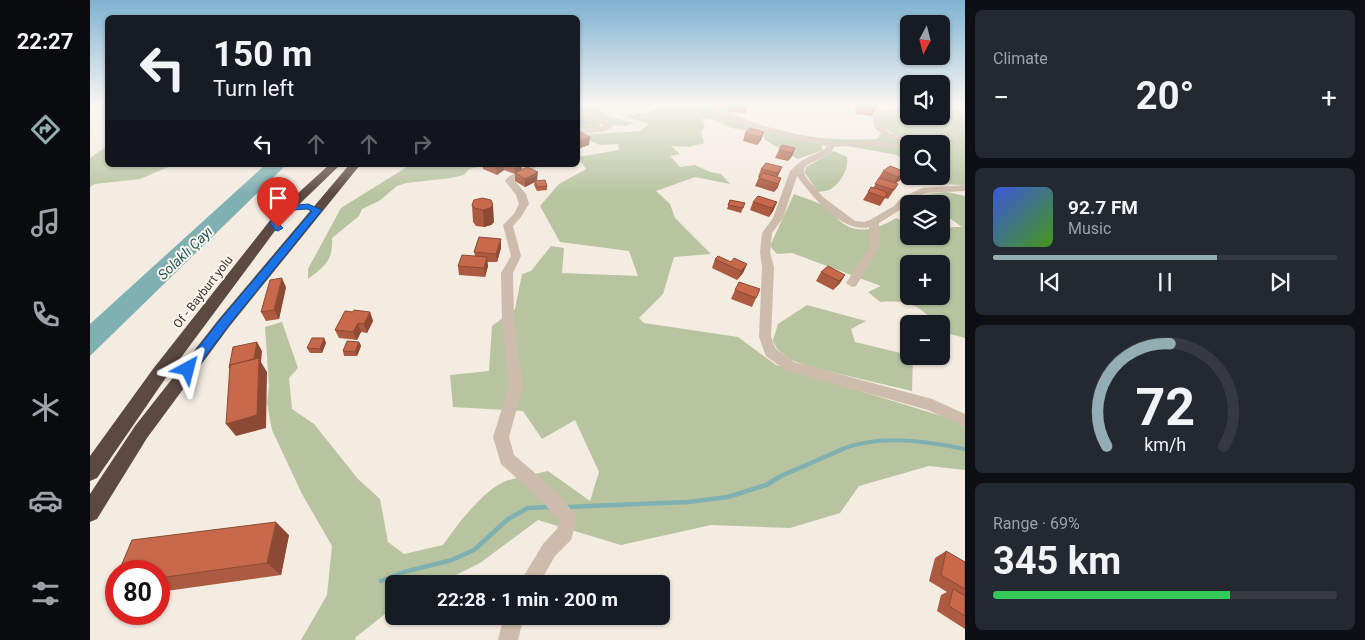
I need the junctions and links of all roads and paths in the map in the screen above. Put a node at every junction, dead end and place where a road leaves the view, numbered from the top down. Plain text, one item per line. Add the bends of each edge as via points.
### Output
1 (789, 134) edge
2 (889, 134) edge
3 (900, 140) edge
4 (831, 145) junction
5 (900, 146) edge
6 (804, 163) junction
7 (333, 167) edge
8 (353, 167) edge
9 (533, 167) edge
10 (965, 188) edge
11 (290, 208) junction
12 (318, 210) junction
13 (874, 222) junction
14 (274, 223) junction
15 (303, 228) junction
16 (852, 283) dead end
17 (965, 421) edge
18 (90, 472) edge
19 (90, 512) edge
20 (534, 575) edge
21 (512, 625) edge
22 (508, 640) edge

1 - 4 street
2 - 3 street
4 - 5 street via 863,143
4 - 6 street via 828,152
6 - 13 street via 800,168 801,176 820,199 852,224
6 - 17 street via 793,173 778,218 767,233 765,337 771,352 790,366 932,405
7 - 11 highway, Of - Bayburt yolu
8 - 12 highway
9 - 20 street via 510,181 521,194 524,204 508,225 516,256 508,273 508,320 516,386 501,437 508,459 550,497 568,519 565,534 549,550
10 - 13 street via 925,190 904,200
11 - 12 highway
11 - 14 highway, Of - Bayburt yolu
12 - 15 highway
13 - 16 street via 876,247
14 - 15 highway via 278,228 288,230
14 - 18 highway, Of - Bayburt yolu via 159,374
15 - 19 highway via 224,323 141,432
21 - 22 street

